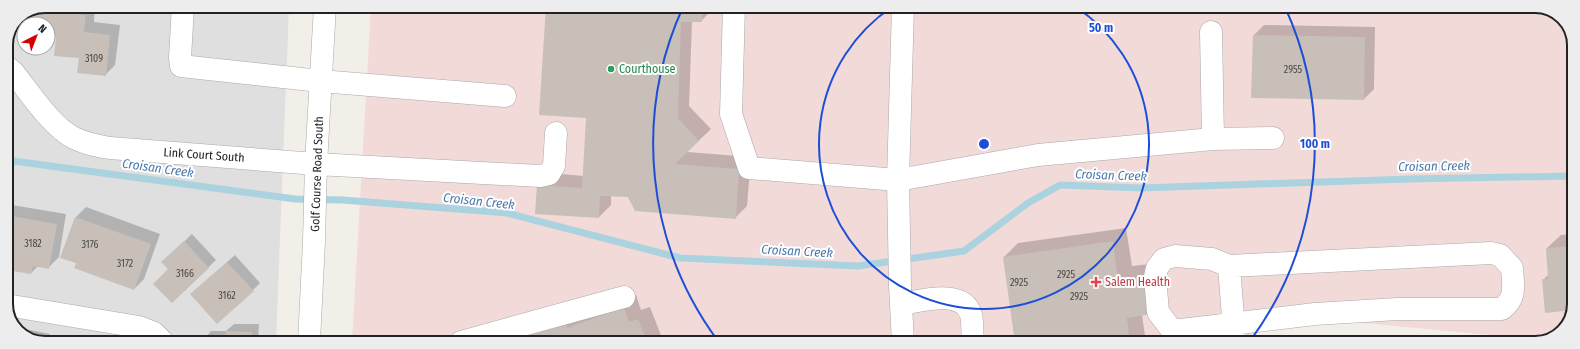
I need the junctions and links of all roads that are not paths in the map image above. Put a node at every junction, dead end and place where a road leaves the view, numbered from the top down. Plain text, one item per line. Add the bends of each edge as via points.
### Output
1 (183, 13) edge
2 (325, 13) edge
3 (734, 13) edge
4 (903, 13) edge
5 (1211, 32) dead end
6 (13, 72) edge
7 (320, 81) junction
8 (506, 96) dead end
9 (556, 133) dead end
10 (1273, 138) dead end
11 (1213, 139) junction
12 (316, 164) junction
13 (898, 180) junction
14 (1229, 266) junction
15 (900, 294) junction
16 (624, 297) dead end
17 (13, 306) edge
18 (1234, 333) edge
19 (157, 336) edge
20 (308, 336) edge
21 (483, 336) edge
22 (903, 336) edge
23 (973, 336) edge

1 - 7 street via 181,66
2 - 7 street, Golf Course Road South
3 - 13 street via 731,114 749,168
4 - 13 street
5 - 11 street
6 - 12 street, Link Court South via 57,126 74,138 92,145
7 - 8 street
7 - 12 street, Golf Course Road South
9 - 12 street, Link Court South via 554,166 549,174 540,176
10 - 11 street
11 - 13 street via 1038,155
12 - 20 street, Golf Course Road South
13 - 15 street
14 - 18 street
14 - 18 street via 1212,259 1175,256 1164,259 1157,268 1155,277 1158,312 1171,329
14 - 18 street via 1491,253 1500,255 1512,268 1513,293 1510,303 1502,309 1397,309 1315,314
15 - 22 street
15 - 23 street via 949,298 964,303 971,314
16 - 21 street
17 - 19 street via 139,327

